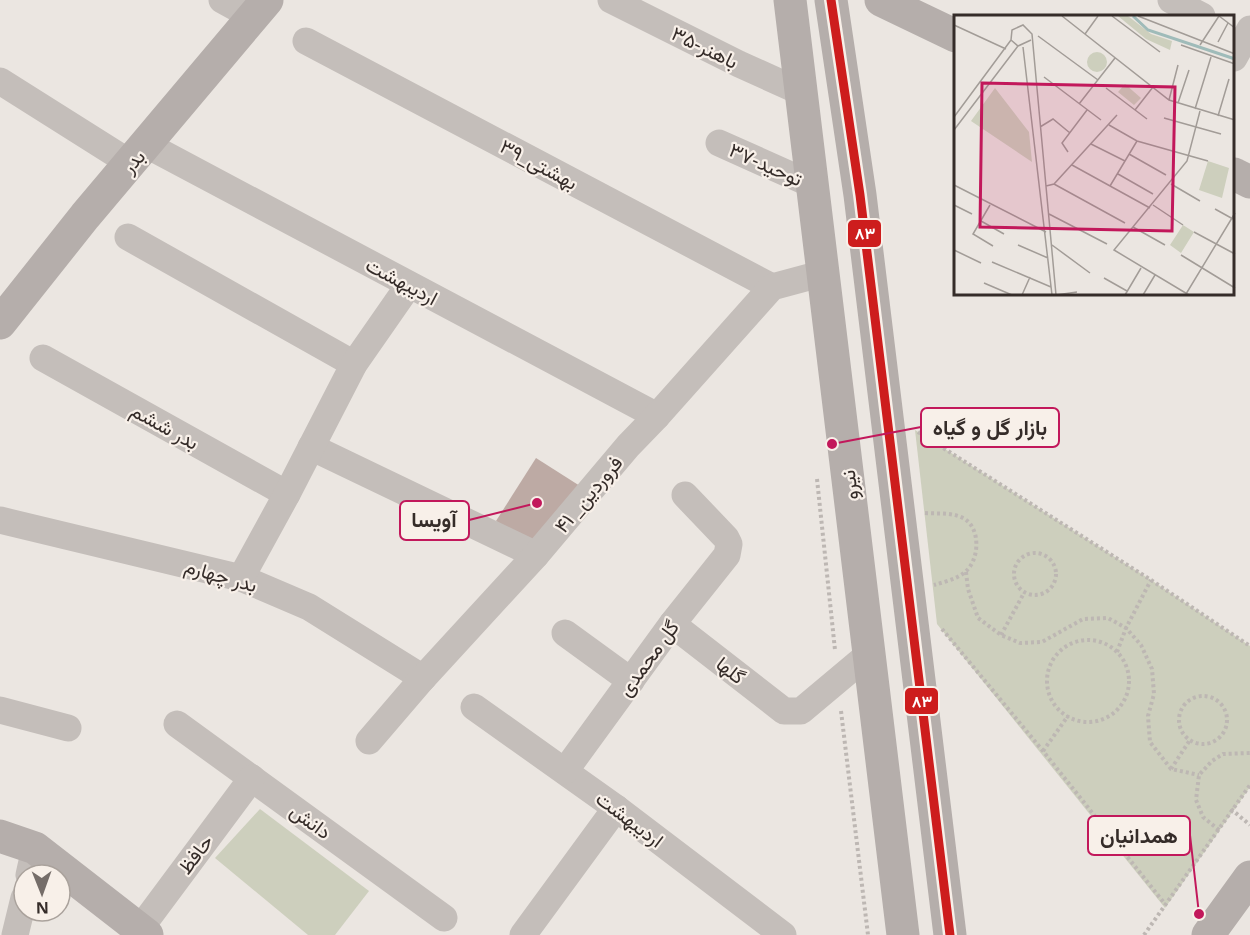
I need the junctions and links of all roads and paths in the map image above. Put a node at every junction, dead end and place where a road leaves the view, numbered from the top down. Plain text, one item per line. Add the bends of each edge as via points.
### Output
1 (222, 0) edge
2 (611, 0) edge
3 (790, 0) edge
4 (831, 0) edge
5 (881, 0) edge
6 (1171, 0) edge
7 (260, 9) edge
8 (1200, 15) edge
9 (954, 35) edge
10 (306, 41) dead end
11 (0, 81) edge
12 (801, 92) junction
13 (719, 143) dead end
14 (138, 154) junction
15 (1235, 175) edge
16 (1250, 182) edge
17 (813, 185) junction
18 (128, 237) dead end
19 (824, 273) junction
20 (409, 285) junction
21 (772, 287) junction
22 (5, 308) edge
23 (43, 358) dead end
24 (354, 364) junction
25 (657, 416) junction
26 (916, 442) dead end
27 (311, 447) junction
28 (816, 470) dead end
29 (287, 494) junction
30 (685, 495) dead end
31 (921, 513) dead end
32 (0, 520) edge
33 (536, 555) junction
34 (966, 572) junction
35 (241, 578) junction
36 (1151, 580) junction
37 (928, 587) dead end
38 (1024, 593) junction
39 (672, 624) junction
40 (938, 625) dead end
41 (1126, 627) junction
42 (566, 633) dead end
43 (1001, 635) junction
44 (1250, 646) edge
45 (1117, 651) junction
46 (869, 654) junction
47 (423, 678) junction
48 (838, 679) junction
49 (631, 681) junction
50 (474, 707) dead end
51 (0, 710) edge
52 (1068, 716) junction
53 (177, 724) dead end
54 (68, 728) dead end
55 (1190, 740) junction
56 (369, 741) dead end
57 (1043, 751) junction
58 (1250, 753) edge
59 (1171, 768) junction
60 (565, 771) junction
61 (1199, 775) junction
62 (252, 778) junction
63 (1250, 784) edge
64 (616, 808) junction
65 (1231, 810) junction
66 (1250, 825) edge
67 (1219, 830) junction
68 (0, 836) edge
69 (32, 861) edge
70 (1250, 877) edge
71 (1165, 904) junction
72 (444, 918) dead end
73 (143, 932) edge
74 (524, 935) edge
75 (783, 935) edge
76 (868, 935) edge
77 (903, 935) edge
78 (950, 935) edge
79 (1144, 935) edge
80 (1209, 935) edge

1 - 7 street
2 - 12 street, ۳۵-باهنر
3 - 12 main road, نیرو
4 - 78 main road via 862,218
5 - 9 main road
6 - 8 street
7 - 14 main road, بدر
10 - 21 street, ۳۹_بهشتی
11 - 14 street
12 - 17 main road, نیرو
13 - 17 street, ۳۷-توحید
14 - 20 street, اردیبهشت
14 - 22 main road, بدر
15 - 16 main road
17 - 19 main road, نیرو
18 - 24 street
19 - 21 street
19 - 46 main road, نیرو
20 - 24 street
20 - 25 street, اردیبهشت
21 - 25 street, ۴۱ _فروردین
23 - 29 street, بدر ششم
24 - 27 street
25 - 33 street, ۴۱ _فروردین
26 - 36 path via 915,430
27 - 29 street
27 - 33 street
28 - 48 path
29 - 35 street
30 - 39 street, گل محمدی via 729,544 727,555
31 - 34 path via 952,514 969,523 976,549
32 - 35 street, بدر چهارم
33 - 47 street, ۴۱ _فروردین
34 - 37 path
34 - 43 path via 978,618
35 - 47 street, بدر چهارم via 309,607
36 - 41 path
36 - 44 path
38 - 38 path via 1038,596 1055,583 1056,568 1047,557 1034,553 1017,563 1013,576
38 - 43 path
39 - 48 street, گلها via 784,711 801,711
39 - 49 street, گل محمدی
40 - 57 path
41 - 43 path via 1108,618 1083,619 1042,642 1020,643
41 - 45 path
41 - 59 path via 1141,645 1152,669 1150,742
42 - 49 street
45 - 52 path via 1129,674 1125,700 1107,718 1081,721
45 - 52 path via 1092,640 1078,641 1056,656 1047,682 1057,708
46 - 48 street
46 - 77 main road, نیرو
47 - 56 street, ۴۱ _فروردین
48 - 76 path
49 - 60 street, گل محمدی
50 - 60 street, اردیبهشت
51 - 54 street
52 - 57 path
53 - 62 street, دانش
55 - 55 path via 1209,743 1222,735 1228,721 1218,700 1203,696 1183,707 1180,723
55 - 59 path
57 - 71 path
58 - 61 path via 1223,754
59 - 61 path
60 - 64 street, اردیبهشت
61 - 67 path via 1197,800 1203,817
62 - 72 street, دانش
62 - 73 street, حافظ
63 - 65 path
64 - 74 street
64 - 75 street, اردیبهشت
65 - 66 path
65 - 67 path
67 - 71 path
68 - 69 main road
69 - 73 main road
70 - 80 main road
71 - 79 path

